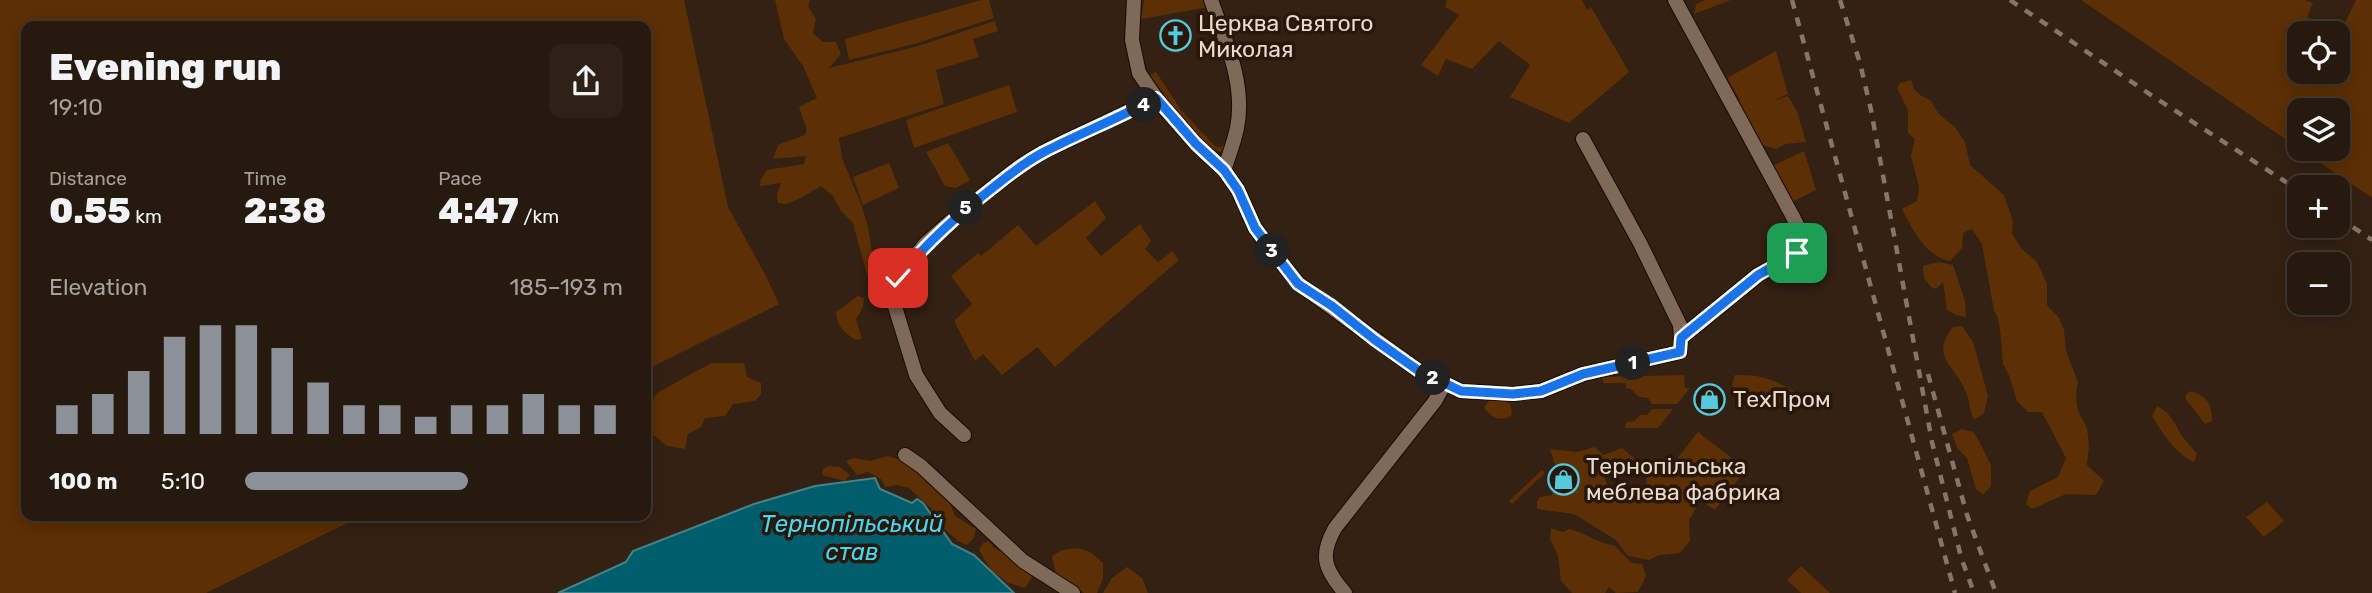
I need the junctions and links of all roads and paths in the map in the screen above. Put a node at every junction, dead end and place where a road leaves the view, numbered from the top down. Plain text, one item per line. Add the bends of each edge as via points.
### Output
1 (1134, 0) edge
2 (1211, 0) edge
3 (1675, 0) edge
4 (1156, 98) junction
5 (1583, 139) dead end
6 (1224, 170) junction
7 (1681, 345) junction
8 (1445, 383) junction
9 (964, 435) dead end
10 (905, 455) dead end
11 (1073, 593) edge
12 (1345, 593) edge

1 - 4 street via 1132,40 1139,73
2 - 6 street via 1236,71 1239,100 1238,126
3 - 7 street via 1804,245 1758,275
4 - 6 street
4 - 9 street via 1020,166 925,244 898,278 892,297 916,375 940,414
5 - 7 street via 1680,326
6 - 8 street via 1255,228 1298,284 1408,363
7 - 8 street via 1541,391 1481,394
8 - 12 street via 1325,546 1326,567
10 - 11 street via 1023,561

